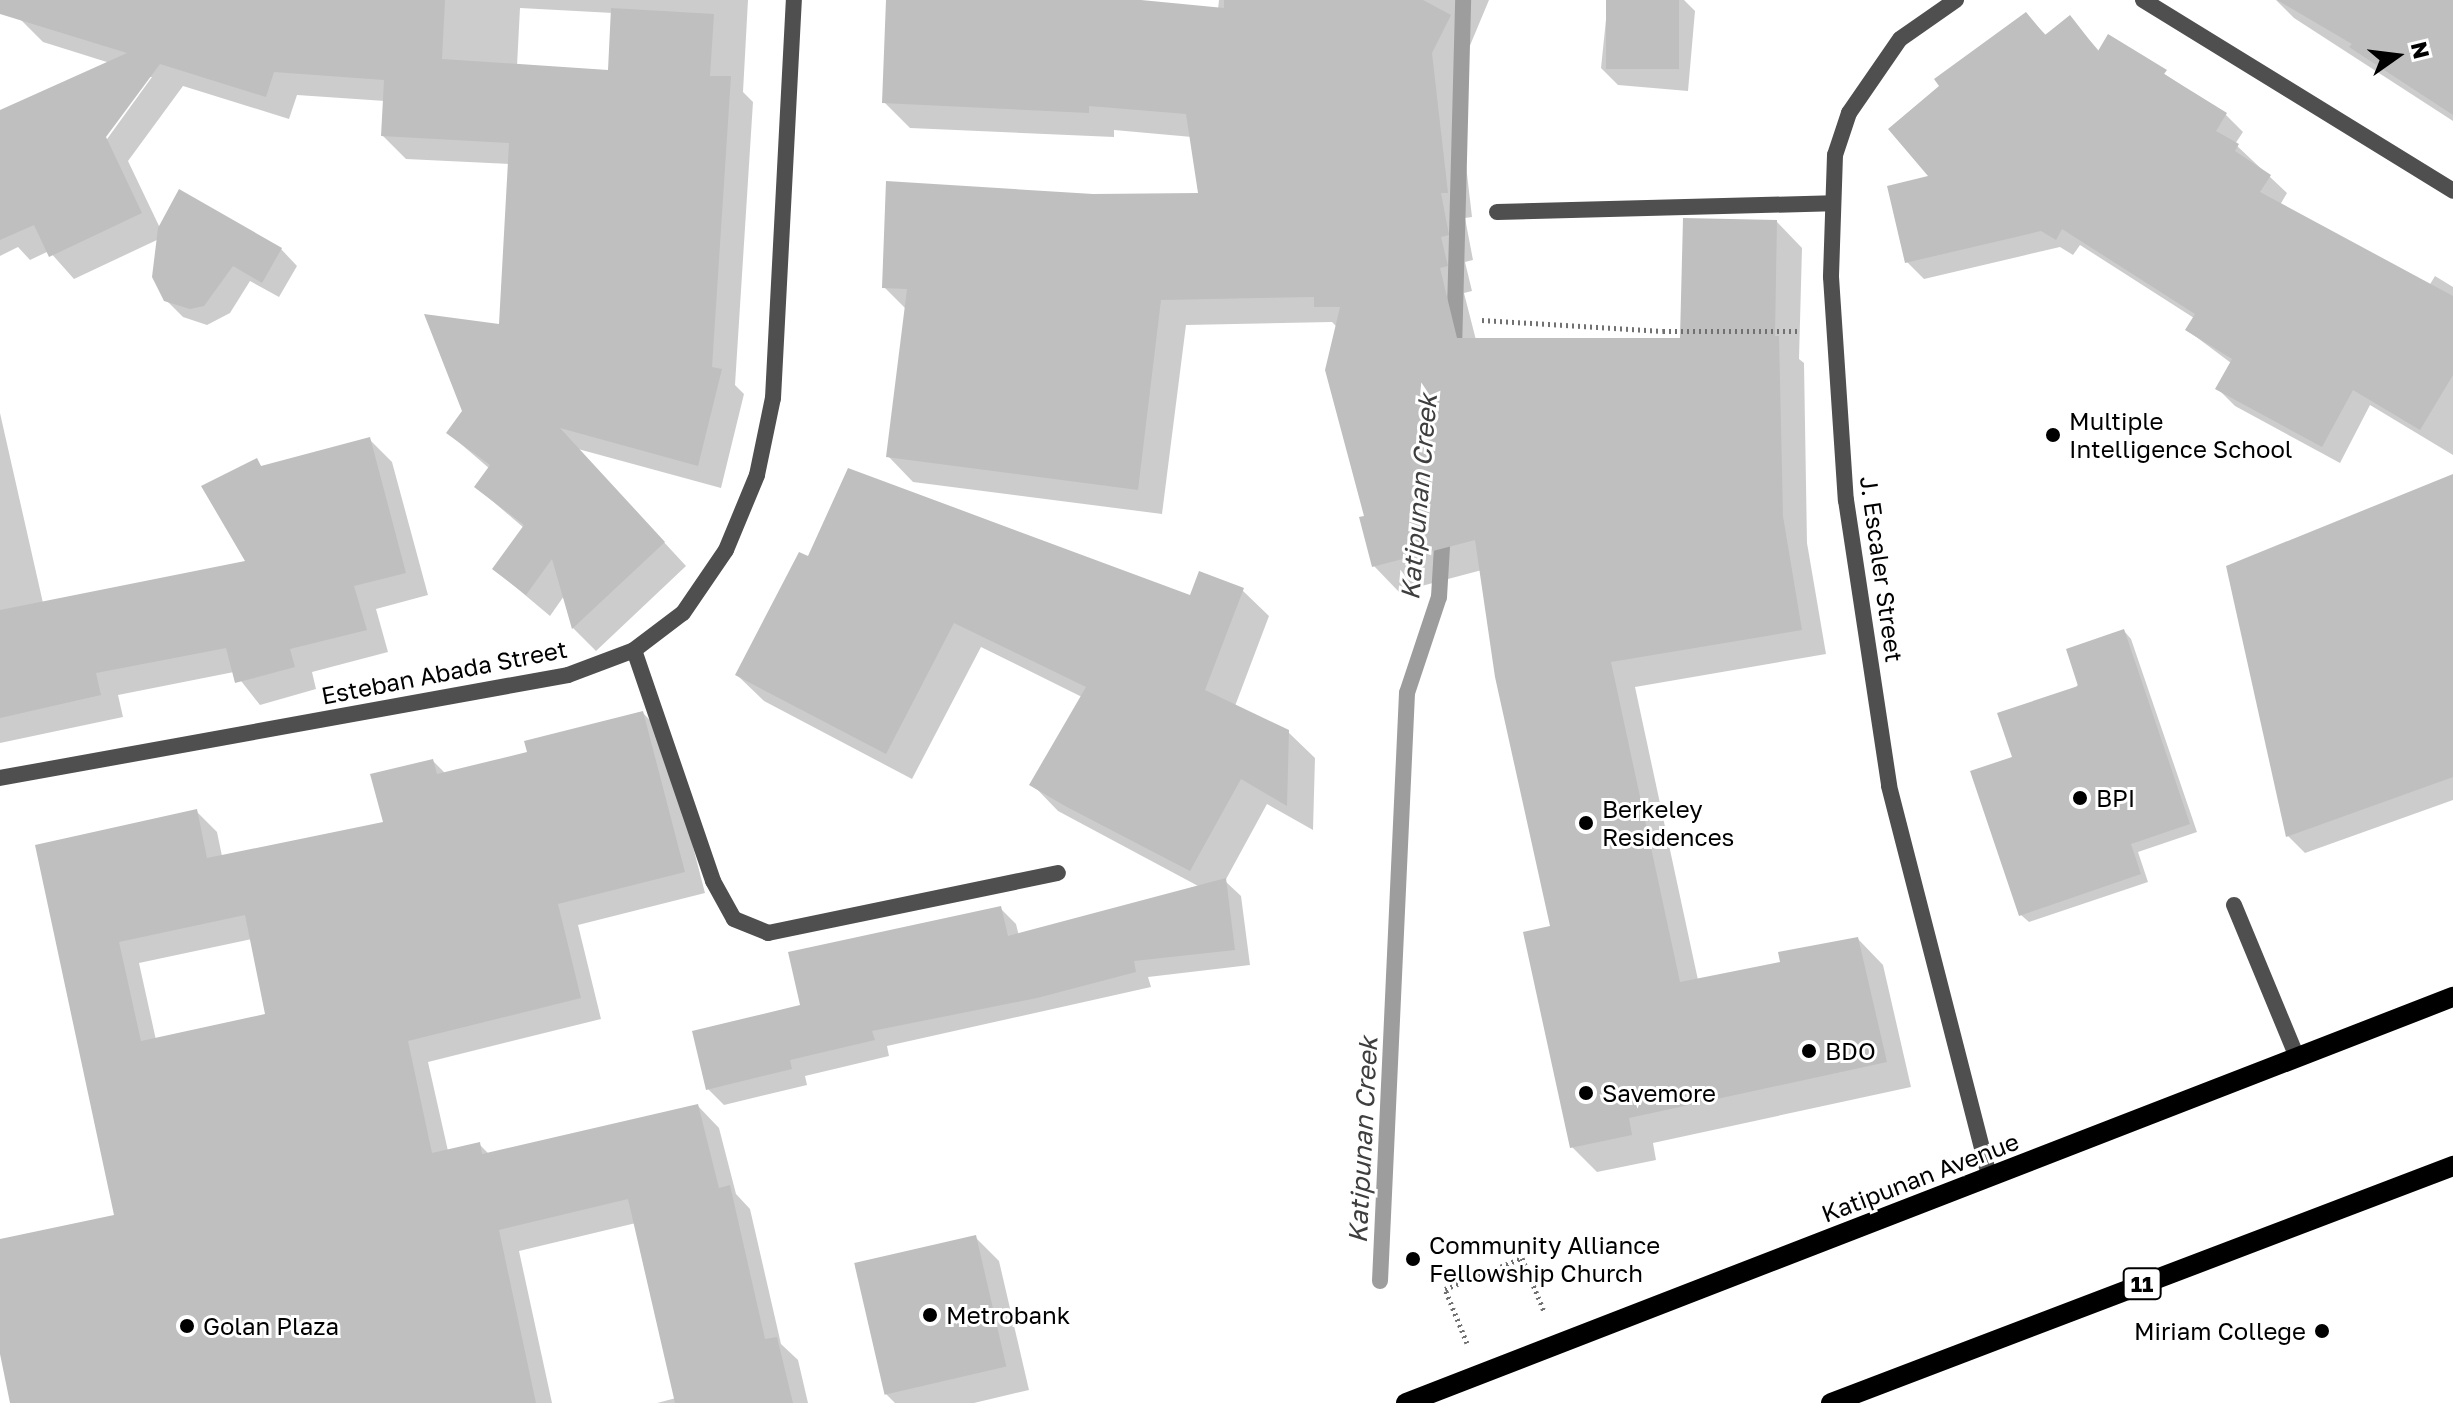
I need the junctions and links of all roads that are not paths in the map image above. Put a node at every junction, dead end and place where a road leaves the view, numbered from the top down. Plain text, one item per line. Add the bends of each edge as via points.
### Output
1 (794, 0) edge
2 (1956, 0) edge
3 (2143, 0) edge
4 (2453, 191) edge
5 (1832, 203) junction
6 (1497, 212) dead end
7 (634, 650) junction
8 (0, 778) edge
9 (1058, 873) dead end
10 (2234, 905) dead end
11 (2453, 997) edge
12 (2297, 1057) junction
13 (2453, 1166) edge
14 (1990, 1178) junction
15 (1406, 1403) edge
16 (1831, 1403) edge

1 - 7 street, Esteban Abada Street via 773,398 757,475 726,550 683,613
2 - 5 street, J. Escaler Street via 1900,39 1849,113 1835,155
3 - 4 street
5 - 6 street
5 - 14 street, J. Escaler Street via 1846,500 1889,786
7 - 8 street, Esteban Abada Street via 568,675
7 - 9 street via 713,881 734,919 768,933
10 - 12 street
11 - 12 main road, Katipunan Avenue
12 - 14 main road, Katipunan Avenue
13 - 16 main road, 11
14 - 15 main road, Katipunan Avenue

